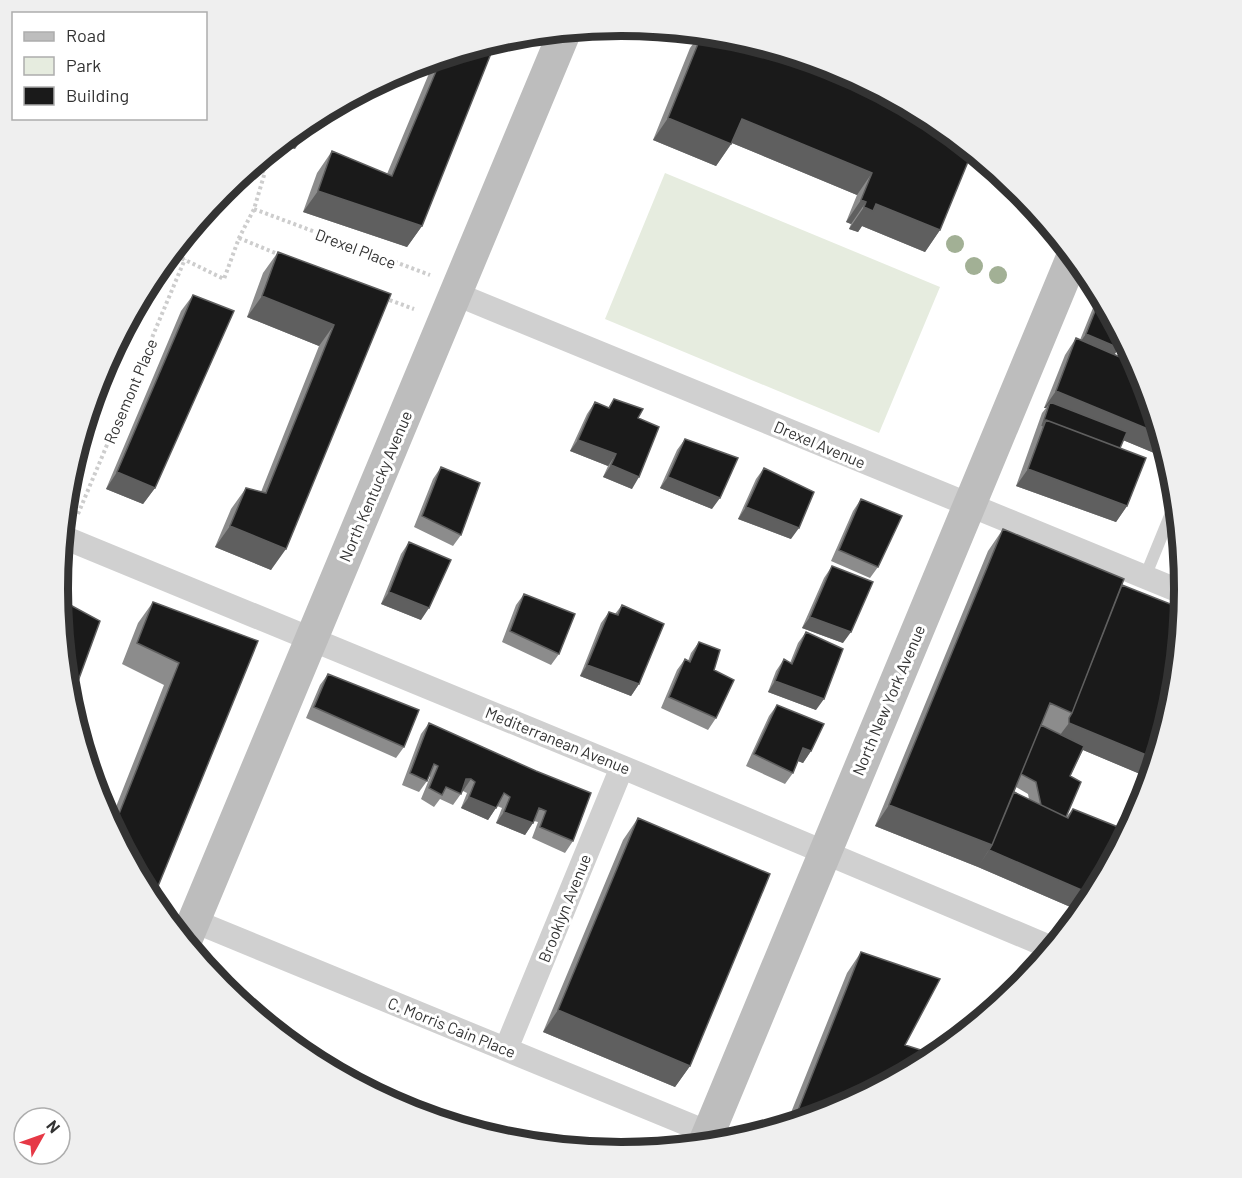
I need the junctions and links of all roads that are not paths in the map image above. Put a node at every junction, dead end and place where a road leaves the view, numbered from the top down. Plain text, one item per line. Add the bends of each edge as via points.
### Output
1 (561, 40) edge
2 (1069, 265) edge
3 (453, 300) junction
4 (968, 506) junction
5 (1169, 518) edge
6 (70, 540) edge
7 (1145, 577) junction
8 (1174, 589) edge
9 (311, 638) junction
10 (622, 767) junction
11 (825, 852) junction
12 (190, 932) edge
13 (1045, 945) edge
14 (506, 1049) junction
15 (709, 1134) edge
16 (700, 1136) edge

1 - 3 street, North Kentucky Avenue
2 - 4 street, North New York Avenue
3 - 4 street, Drexel Avenue
3 - 9 street, North Kentucky Avenue
4 - 7 street, Drexel Avenue
4 - 11 street, North New York Avenue
5 - 7 lane
6 - 9 street, Mediterranean Avenue
7 - 8 street, Drexel Avenue
9 - 10 street, Mediterranean Avenue
9 - 12 street, North Kentucky Avenue
10 - 11 street, Mediterranean Avenue
10 - 14 street, Brooklyn Avenue
11 - 13 street, Mediterranean Avenue
11 - 15 street, North New York Avenue
12 - 14 street, C. Morris Cain Place
14 - 16 street, C. Morris Cain Place

